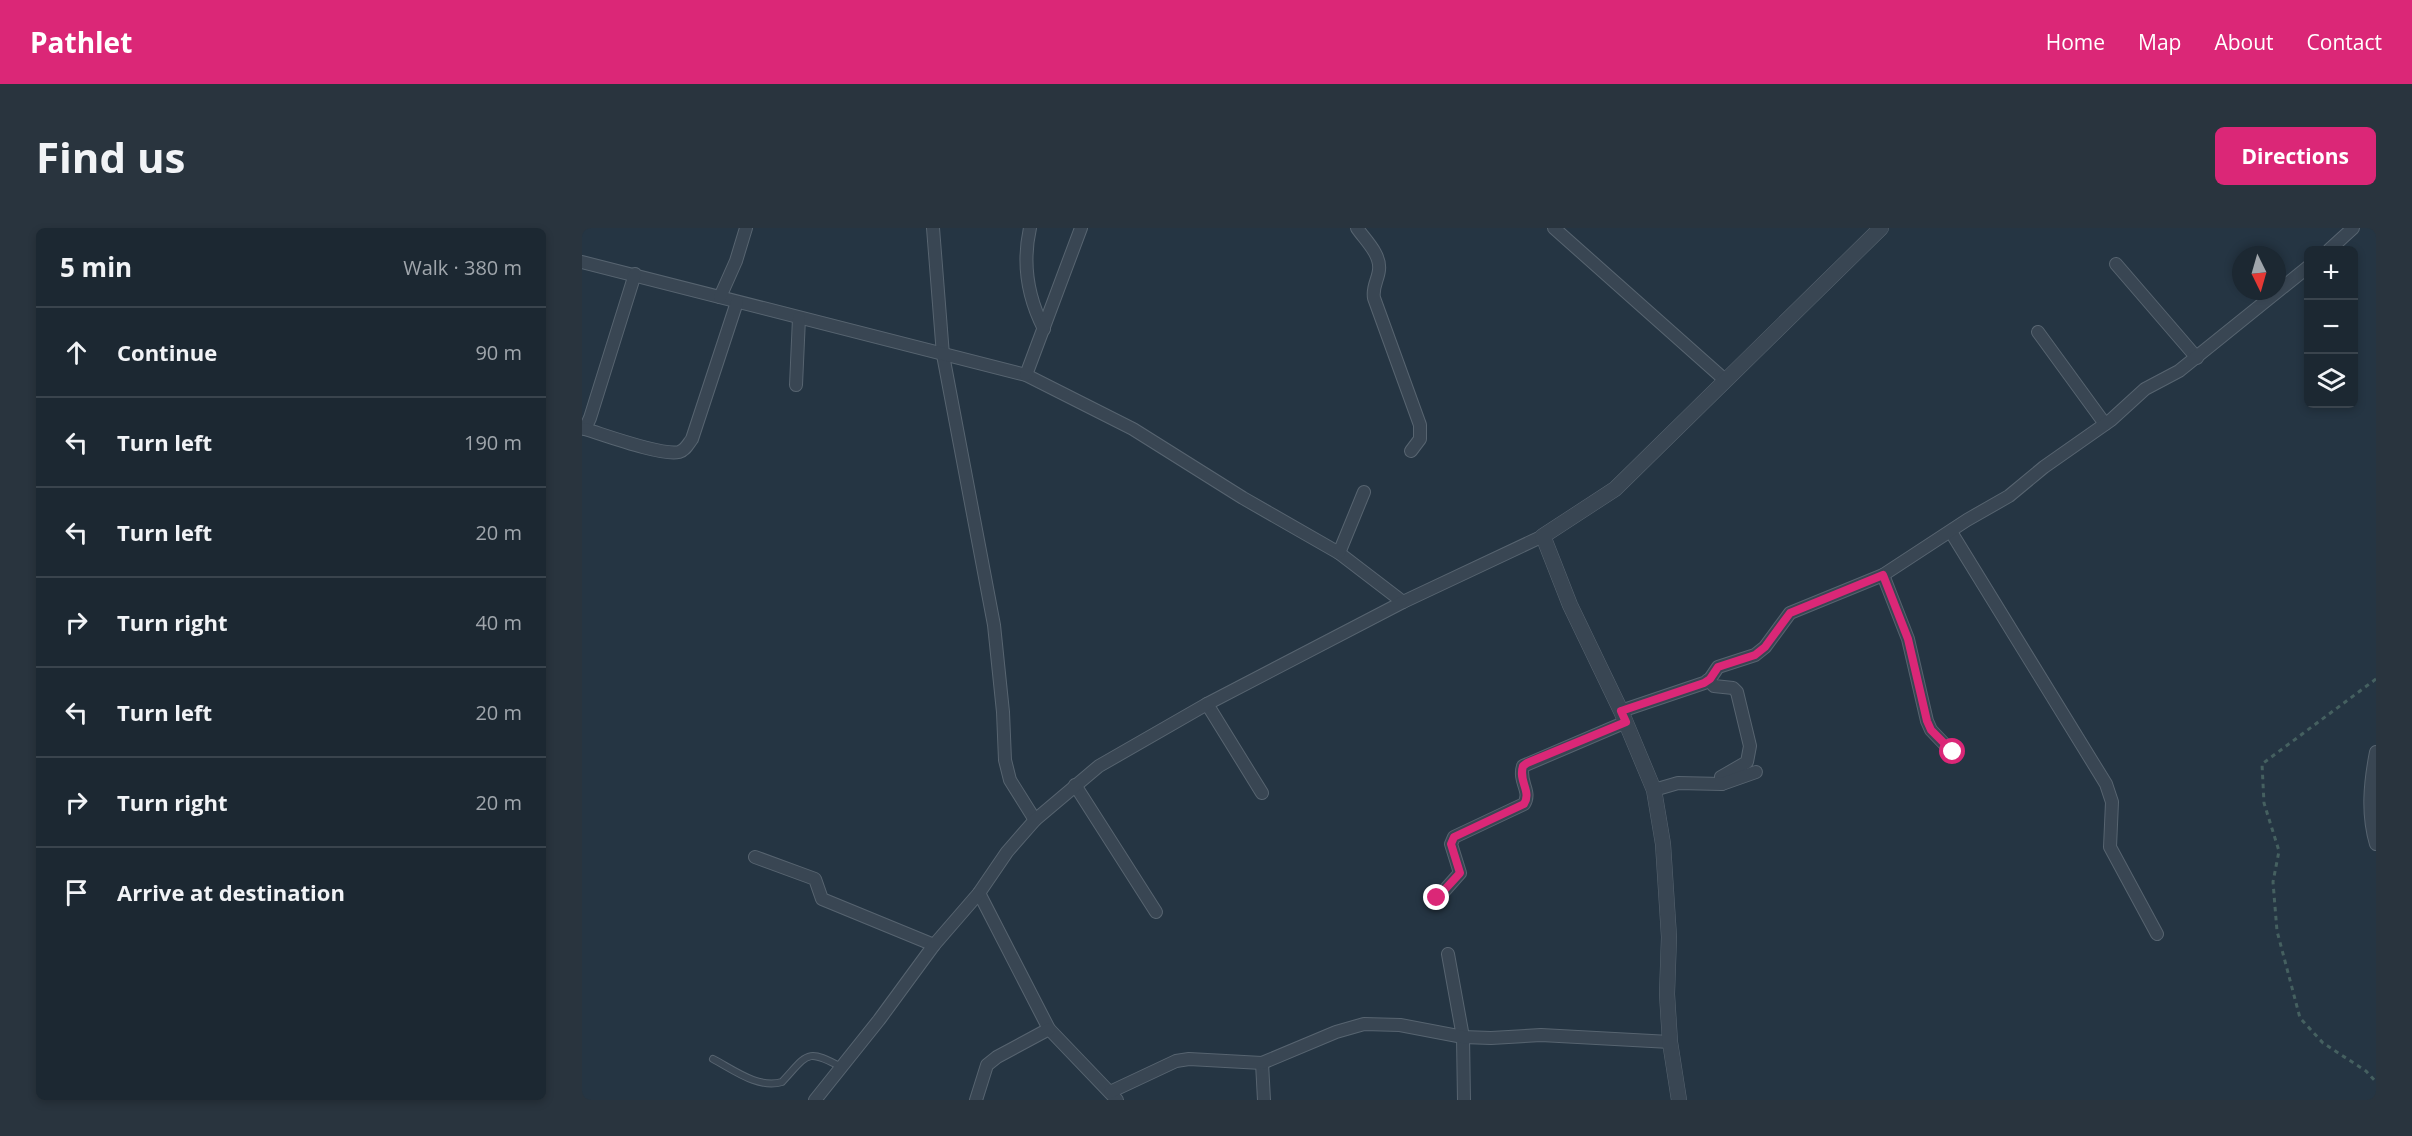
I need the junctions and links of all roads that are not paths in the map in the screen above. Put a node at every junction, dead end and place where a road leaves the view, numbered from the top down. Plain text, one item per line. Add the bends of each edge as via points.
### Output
1 (746, 228) edge
2 (933, 228) edge
3 (1030, 228) edge
4 (1081, 228) edge
5 (1357, 228) edge
6 (1554, 228) edge
7 (2353, 228) edge
8 (1879, 229) edge
9 (2333, 246) edge
10 (582, 262) edge
11 (2116, 264) dead end
12 (2304, 270) edge
13 (635, 274) junction
14 (720, 297) junction
15 (737, 302) junction
16 (799, 318) junction
17 (1044, 329) junction
18 (2038, 332) dead end
19 (943, 355) junction
20 (2197, 358) junction
21 (1026, 375) junction
22 (1725, 380) junction
23 (796, 386) dead end
24 (2105, 424) junction
25 (584, 428) edge
26 (1411, 451) dead end
27 (1364, 492) dead end
28 (1951, 532) junction
29 (1543, 536) junction
30 (1339, 553) junction
31 (1883, 575) junction
32 (1403, 602) junction
33 (1708, 680) junction
34 (1207, 704) junction
35 (1623, 717) junction
36 (1953, 752) dead end
37 (2376, 752) edge
38 (1756, 772) dead end
39 (1722, 784) junction
40 (1075, 785) junction
41 (1654, 790) junction
42 (1262, 793) dead end
43 (1035, 820) junction
44 (2376, 844) edge
45 (755, 857) dead end
46 (979, 893) junction
47 (1437, 898) dead end
48 (1156, 912) dead end
49 (2157, 934) dead end
50 (934, 945) junction
51 (1448, 954) dead end
52 (1049, 1029) junction
53 (1463, 1037) junction
54 (1670, 1042) junction
55 (714, 1059) dead end
56 (1262, 1063) junction
57 (841, 1067) junction
58 (1113, 1096) edge
59 (815, 1100) edge
60 (976, 1100) edge
61 (1263, 1100) edge
62 (1464, 1100) edge
63 (1679, 1100) edge

1 - 14 street
2 - 19 street
3 - 17 street via 1027,283
4 - 17 street
5 - 26 street via 1377,257 1379,271 1374,298 1420,425 1420,439
6 - 22 street
7 - 9 street
8 - 22 street
10 - 13 street
11 - 20 street
12 - 20 street
13 - 14 street
13 - 25 street
14 - 15 street
15 - 16 street
15 - 25 street via 692,439 681,452 666,453
16 - 19 street
16 - 23 street
17 - 21 street
18 - 24 street
19 - 21 street
19 - 43 street via 994,625 1008,775
20 - 24 street via 2145,389
21 - 30 street via 1133,429
22 - 29 street via 1615,489
24 - 28 street via 2009,496
27 - 30 street
28 - 31 street
28 - 49 street via 2106,784 2112,802 2110,847
29 - 32 street
29 - 35 street via 1570,605
30 - 32 street
31 - 33 street via 1790,613 1765,647 1755,655 1718,667
31 - 36 street via 1908,639 1927,721
32 - 34 street
33 - 35 street
33 - 39 street via 1714,686 1737,692 1750,746 1747,762 1721,777
34 - 40 street via 1099,766
34 - 42 street
35 - 41 street
35 - 47 street via 1523,766 1521,777 1527,800 1454,837 1451,844 1460,873
37 - 44 street via 2370,810
38 - 39 street
39 - 41 street via 1678,783
40 - 43 street
40 - 48 street
41 - 54 street via 1663,844 1669,937
43 - 46 street
45 - 50 street via 815,879 822,899 840,908
46 - 50 street
46 - 52 street
50 - 57 street
51 - 53 street
52 - 58 street
52 - 60 street via 987,1065
53 - 54 street via 1541,1035
53 - 56 street via 1400,1025 1364,1024
53 - 62 street
54 - 63 street
55 - 57 lane via 765,1083 782,1082 799,1063 814,1056
56 - 58 street via 1182,1059 1166,1064
56 - 61 street
57 - 59 street

